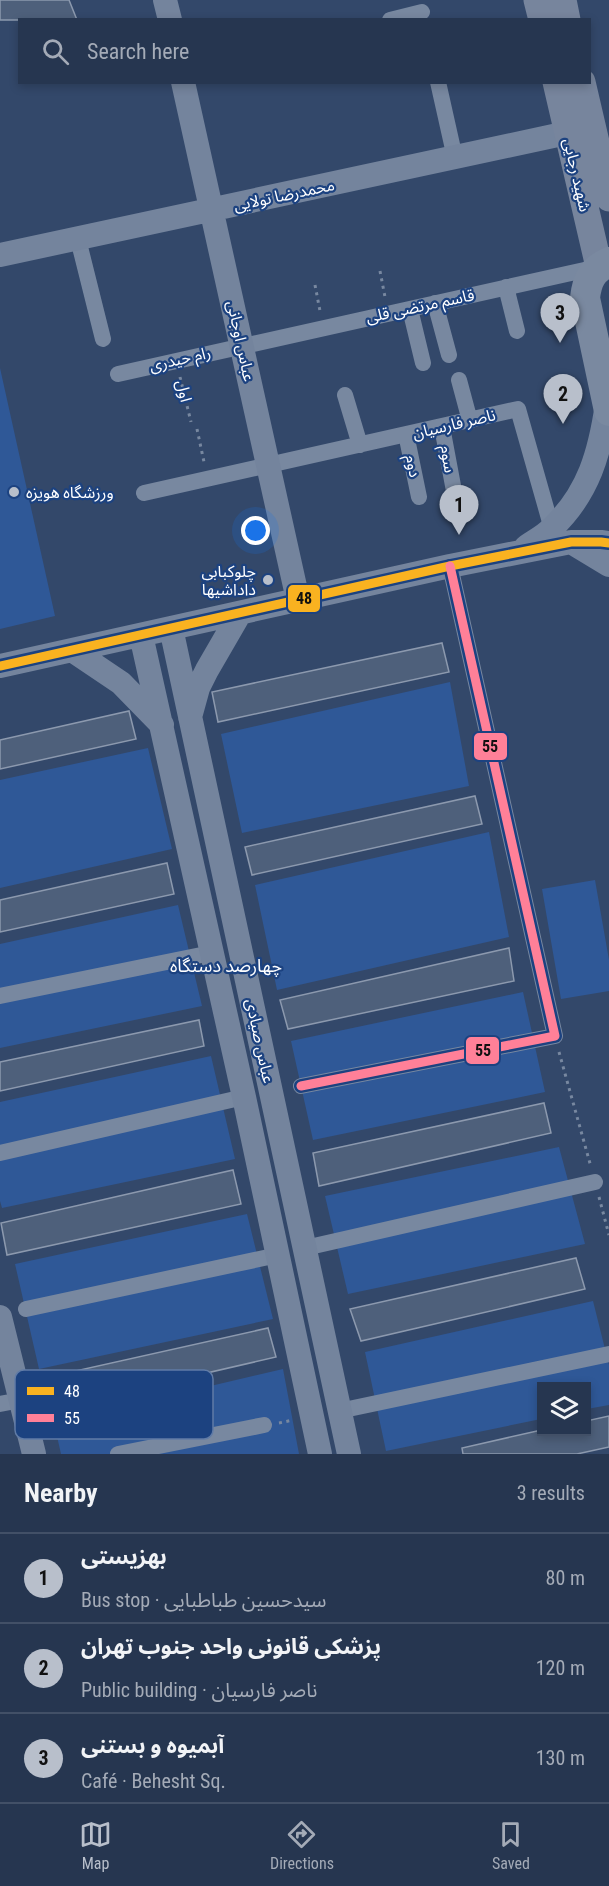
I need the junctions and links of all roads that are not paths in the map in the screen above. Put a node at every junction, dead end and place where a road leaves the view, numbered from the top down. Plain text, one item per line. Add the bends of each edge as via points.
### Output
1 (537, 0) edge
2 (563, 0) edge
3 (421, 11) edge
4 (397, 18) edge
5 (542, 18) edge
6 (567, 18) edge
7 (183, 84) edge
8 (438, 84) edge
9 (556, 84) edge
10 (583, 84) edge
11 (567, 133) junction
12 (603, 147) edge
13 (455, 158) junction
14 (609, 198) edge
15 (212, 210) junction
16 (78, 239) junction
17 (0, 255) edge
18 (604, 265) edge
19 (506, 287) junction
20 (435, 303) junction
21 (410, 309) junction
22 (517, 331) dead end
23 (103, 339) dead end
24 (242, 345) junction
25 (449, 355) dead end
26 (423, 363) dead end
27 (118, 374) dead end
28 (459, 381) dead end
29 (345, 395) dead end
30 (608, 407) edge
31 (470, 420) junction
32 (442, 427) junction
33 (406, 434) junction
34 (360, 445) junction
35 (268, 465) junction
36 (454, 491) dead end
37 (144, 493) dead end
38 (419, 497) dead end
39 (561, 536) junction
40 (609, 543) edge
41 (609, 565) edge
42 (450, 566) junction
43 (298, 600) junction
44 (240, 613) junction
45 (171, 628) junction
46 (141, 635) junction
47 (72, 650) junction
48 (0, 666) edge
49 (189, 719) junction
50 (163, 726) junction
51 (211, 953) junction
52 (0, 996) edge
53 (301, 1086) dead end
54 (244, 1097) junction
55 (0, 1153) edge
56 (595, 1182) road end
57 (305, 1248) junction
58 (278, 1255) junction
59 (26, 1309) dead end
60 (0, 1317) edge
61 (609, 1354) edge
62 (10, 1402) edge
63 (339, 1411) junction
64 (264, 1425) road end
65 (213, 1435) edge
66 (27, 1439) edge
67 (194, 1439) edge
68 (34, 1454) edge
69 (118, 1454) edge
70 (320, 1454) edge
71 (349, 1454) edge

1 - 5 main road
2 - 6 main road
3 - 4 street
7 - 15 street, عباس اوجانی
8 - 13 street
9 - 11 main road, شهید رجایی
10 - 12 main road, شهید رجایی
11 - 13 street, محمدرضا تولایی
11 - 18 main road, شهید رجایی
12 - 14 main road, شهید رجایی
13 - 15 street, محمدرضا تولایی
15 - 16 street, محمدرضا تولایی
15 - 24 street, عباس اوجانی
16 - 17 street, محمدرضا تولایی
16 - 23 street
18 - 19 street, قاسم مرتضی قلی
18 - 30 highway via 588,280 585,298
19 - 20 street, قاسم مرتضی قلی
19 - 22 street
20 - 21 street, قاسم مرتضی قلی
20 - 25 street
21 - 24 street, قاسم مرتضی قلی
21 - 26 street
24 - 27 street, رام حیدری
24 - 35 street, عباس اوجانی
28 - 31 street
29 - 34 street
30 - 39 street via 589,477
31 - 32 street, ناصر فارسیان
31 - 39 street, ناصر فارسیان via 518,409
32 - 33 street, ناصر فارسیان
32 - 36 street, سوم
33 - 34 street, ناصر فارسیان
33 - 38 street, دوم
34 - 35 street, ناصر فارسیان
35 - 37 street, ناصر فارسیان
35 - 43 street, عباس اوجانی
39 - 40 street
39 - 41 street
39 - 42 street via 517,553
42 - 43 street
42 - 53 street via 555,1036
43 - 44 street
44 - 45 street
44 - 49 street via 198,688
45 - 46 street
45 - 49 street, عباس صیادی
46 - 47 street
46 - 50 street, عباس صیادی
47 - 48 street
47 - 50 street via 121,683
49 - 57 street, عباس صیادی
50 - 51 street, عباس صیادی
51 - 52 street
51 - 54 street, عباس صیادی
54 - 55 street
54 - 58 street, عباس صیادی
56 - 57 street
57 - 63 street, عباس صیادی
58 - 59 street
58 - 70 street, عباس صیادی
60 - 62 street
61 - 63 street
63 - 71 street, عباس صیادی
64 - 65 street
66 - 68 street
67 - 69 street

